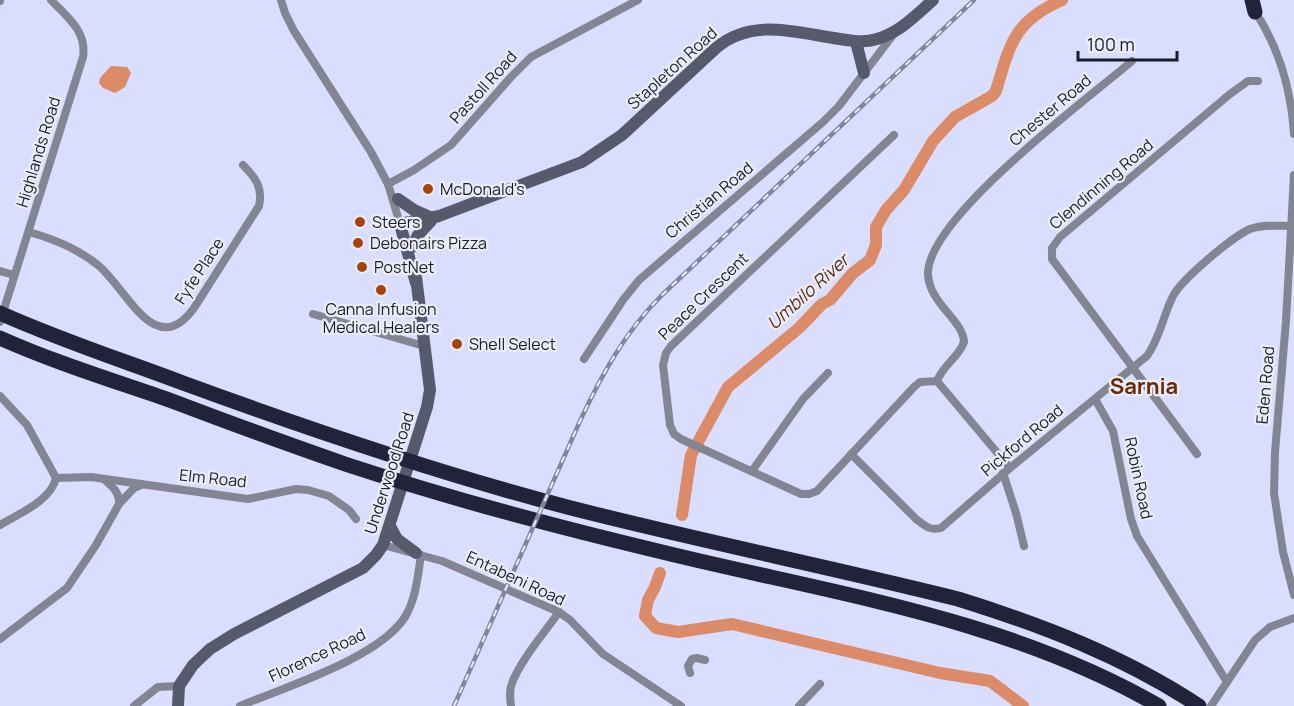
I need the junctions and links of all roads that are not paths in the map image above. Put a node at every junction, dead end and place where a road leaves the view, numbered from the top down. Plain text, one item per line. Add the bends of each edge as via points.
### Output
1 (51, 0) edge
2 (280, 0) edge
3 (638, 0) edge
4 (933, 0) edge
5 (1251, 4) edge
6 (897, 31) junction
7 (856, 42) junction
8 (1132, 61) dead end
9 (864, 73) junction
10 (1258, 81) dead end
11 (1294, 134) edge
12 (894, 135) dead end
13 (243, 165) dead end
14 (1294, 175) edge
15 (388, 186) junction
16 (398, 199) junction
17 (434, 219) junction
18 (1292, 226) junction
19 (404, 228) junction
20 (29, 232) junction
21 (412, 247) junction
22 (0, 271) edge
23 (14, 275) junction
24 (416, 284) junction
25 (313, 314) dead end
26 (5, 318) edge
27 (4, 340) edge
28 (424, 346) junction
29 (584, 359) dead end
30 (1134, 368) junction
31 (828, 372) dead end
32 (937, 381) junction
33 (0, 396) edge
34 (1095, 399) junction
35 (851, 454) junction
36 (1197, 454) dead end
37 (752, 471) junction
38 (1006, 471) junction
39 (56, 478) junction
40 (104, 480) junction
41 (141, 485) junction
42 (119, 504) junction
43 (356, 519) dead end
44 (391, 521) junction
45 (0, 525) edge
46 (382, 545) junction
47 (1024, 546) dead end
48 (419, 554) junction
49 (1294, 595) edge
50 (559, 612) junction
51 (1294, 618) edge
52 (0, 639) edge
53 (705, 660) dead end
54 (690, 673) dead end
55 (1227, 682) junction
56 (820, 684) dead end
57 (179, 686) junction
58 (134, 706) edge
59 (177, 706) edge
60 (240, 706) edge
61 (511, 706) edge
62 (681, 706) edge
63 (799, 706) edge
64 (1159, 706) edge
65 (1198, 706) edge
66 (1211, 706) edge

1 - 20 street, Highlands Road via 78,29 84,48
2 - 15 street, Underwood Road via 294,31 361,135
3 - 15 street, Pastoll Road via 531,57 451,145
4 - 6 main road, Stapleton Road
5 - 11 street via 1282,66
6 - 7 main road, Stapleton Road
6 - 9 street, Christian Road
7 - 9 main road
7 - 17 main road, Stapleton Road via 773,28 742,32 720,45 622,135 582,162
8 - 32 street, Chester Road via 988,183 940,242 929,265 932,292 964,337 963,346
9 - 29 street, Christian Road via 811,133 639,280
10 - 30 street, Clendinning Road via 1248,81 1230,94 1060,237 1052,248 1052,259
12 - 37 street, Peace Crescent via 666,353 663,365 674,434
13 - 20 street, Fyfe Place via 258,183 259,206 194,308 174,327 163,328 147,320 113,279 83,255
14 - 18 street, Eden Road
15 - 16 street, Underwood Road
15 - 19 street, Underwood Road
16 - 17 main road
16 - 19 street, Underwood Road
17 - 19 main road, Stapleton Road
17 - 21 main road
18 - 30 street, Pickford Road via 1257,227 1241,233 1186,279 1174,294 1150,352
18 - 49 street, Eden Road via 1274,493
19 - 21 main road, Underwood Road
19 - 24 main road, Underwood Road
20 - 23 street, Highlands Road
21 - 24 main road, Underwood Road
22 - 23 street
23 - 26 street, Highlands Road
24 - 28 main road, Underwood Road
25 - 28 street
26 - 65 highway via 236,403 477,482 901,585 1008,615 1100,651
27 - 64 highway via 346,464 458,499 658,552 897,606 991,632 1091,670
28 - 44 main road, Underwood Road via 430,390
30 - 34 street, Pickford Road
30 - 36 street, Clendinning Road
31 - 37 street via 803,399
32 - 35 street via 920,382 914,387
32 - 38 street
33 - 39 street via 27,425
34 - 38 street, Pickford Road
34 - 55 street, Robin Road via 1113,431 1135,531
35 - 37 street, Peace Crescent via 817,491 809,494
35 - 38 street, Pickford Road via 934,530 948,524
38 - 47 street
39 - 40 street, Elm Road
39 - 45 street via 42,499
40 - 41 street, Elm Road
40 - 42 street via 116,491
41 - 42 street
41 - 43 street, Elm Road via 248,499 308,490 329,496
42 - 52 street via 67,588
44 - 46 main road, Underwood Road
44 - 48 main road via 397,539
46 - 48 street, Entabeni Road
46 - 57 main road, Underwood Road via 363,568 210,649
48 - 50 street, Entabeni Road
48 - 60 street, Florence Road via 410,606 388,636 359,656
50 - 61 street via 518,670 512,683
50 - 62 street, Entabeni Road via 610,659
51 - 55 street via 1262,633
53 - 54 street via 692,659
55 - 66 street
56 - 63 street
57 - 58 street via 158,687
57 - 59 main road

